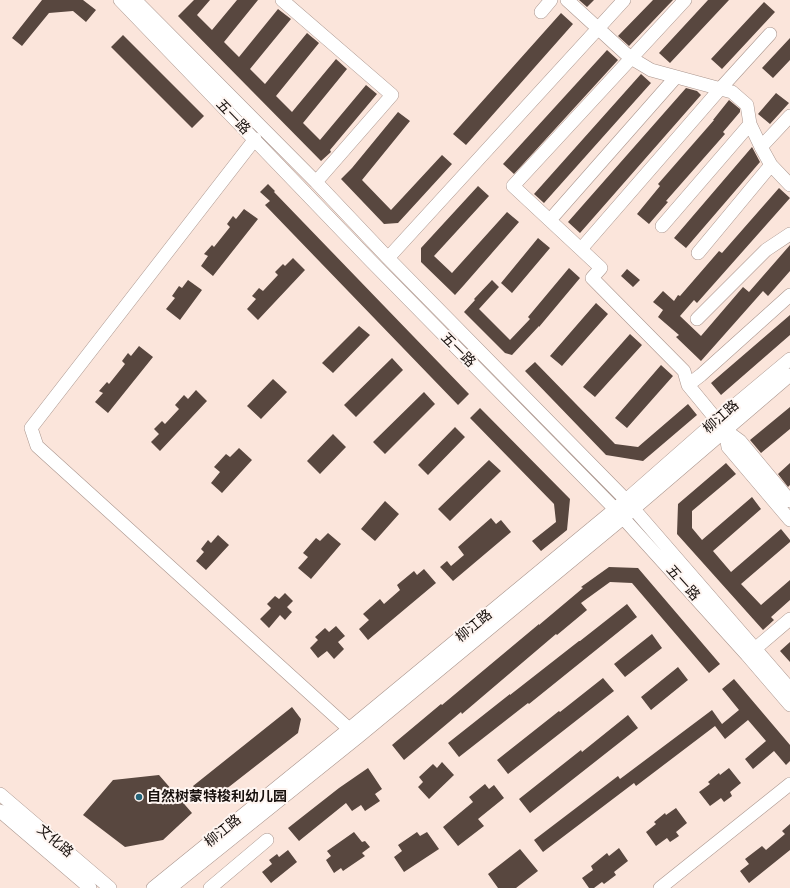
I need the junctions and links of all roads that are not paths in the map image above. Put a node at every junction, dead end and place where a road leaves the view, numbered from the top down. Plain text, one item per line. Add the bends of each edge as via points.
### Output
1 (120, 0) edge
2 (135, 0) edge
3 (282, 0) edge
4 (552, 0) edge
5 (567, 0) edge
6 (624, 0) edge
7 (685, 0) edge
8 (541, 12) dead end
9 (598, 27) junction
10 (770, 34) dead end
11 (631, 58) junction
12 (676, 77) junction
13 (720, 89) junction
14 (790, 116) edge
15 (750, 124) junction
16 (255, 139) junction
17 (761, 146) junction
18 (771, 165) junction
19 (316, 182) junction
20 (790, 186) edge
21 (550, 220) junction
22 (662, 226) dead end
23 (790, 234) edge
24 (581, 249) junction
25 (698, 253) dead end
26 (384, 254) junction
27 (370, 260) junction
28 (790, 295) edge
29 (697, 319) dead end
30 (790, 359) edge
31 (790, 375) edge
32 (688, 385) junction
33 (721, 425) junction
34 (790, 501) edge
35 (630, 505) junction
36 (619, 514) junction
37 (790, 520) edge
38 (790, 619) edge
39 (751, 651) junction
40 (790, 688) edge
41 (790, 705) edge
42 (354, 733) junction
43 (790, 784) edge
44 (0, 794) edge
45 (0, 811) edge
46 (267, 840) dead end
47 (90, 888) edge
48 (110, 888) edge
49 (153, 888) edge
50 (170, 888) edge
51 (210, 888) edge
52 (660, 888) edge

1 - 16 street, 五一路
2 - 19 street, 五一路
3 - 19 street via 392,95
4 - 8 street
5 - 9 street
6 - 9 street
7 - 11 street
9 - 11 street
9 - 26 street
10 - 13 street
11 - 12 street via 651,70
11 - 21 street via 513,186
12 - 13 street
12 - 21 street
13 - 15 street via 732,92 747,106
13 - 24 street
14 - 17 street
15 - 17 street
15 - 22 street
16 - 27 street, 五一路
16 - 42 street via 31,428 37,446
17 - 18 street
18 - 20 street
18 - 25 street
19 - 26 street, 五一路
21 - 24 street
23 - 29 street via 766,250
24 - 32 street via 601,268 592,278 684,371
26 - 27 street
26 - 35 street, 五一路
27 - 36 street, 五一路
28 - 32 street
30 - 33 street, 柳江路
31 - 33 street, 柳江路
32 - 33 street
33 - 34 street via 740,441
33 - 35 street, 柳江路
33 - 37 street via 728,447
35 - 36 street, 柳江路
35 - 39 street, 五一路
36 - 39 street, 五一路
36 - 42 street, 柳江路
38 - 39 street
39 - 40 street, 五一路
39 - 41 street, 五一路
42 - 49 street, 柳江路
42 - 50 street, 柳江路
43 - 52 street
44 - 48 street, 文化路
45 - 47 street, 文化路
46 - 51 street

